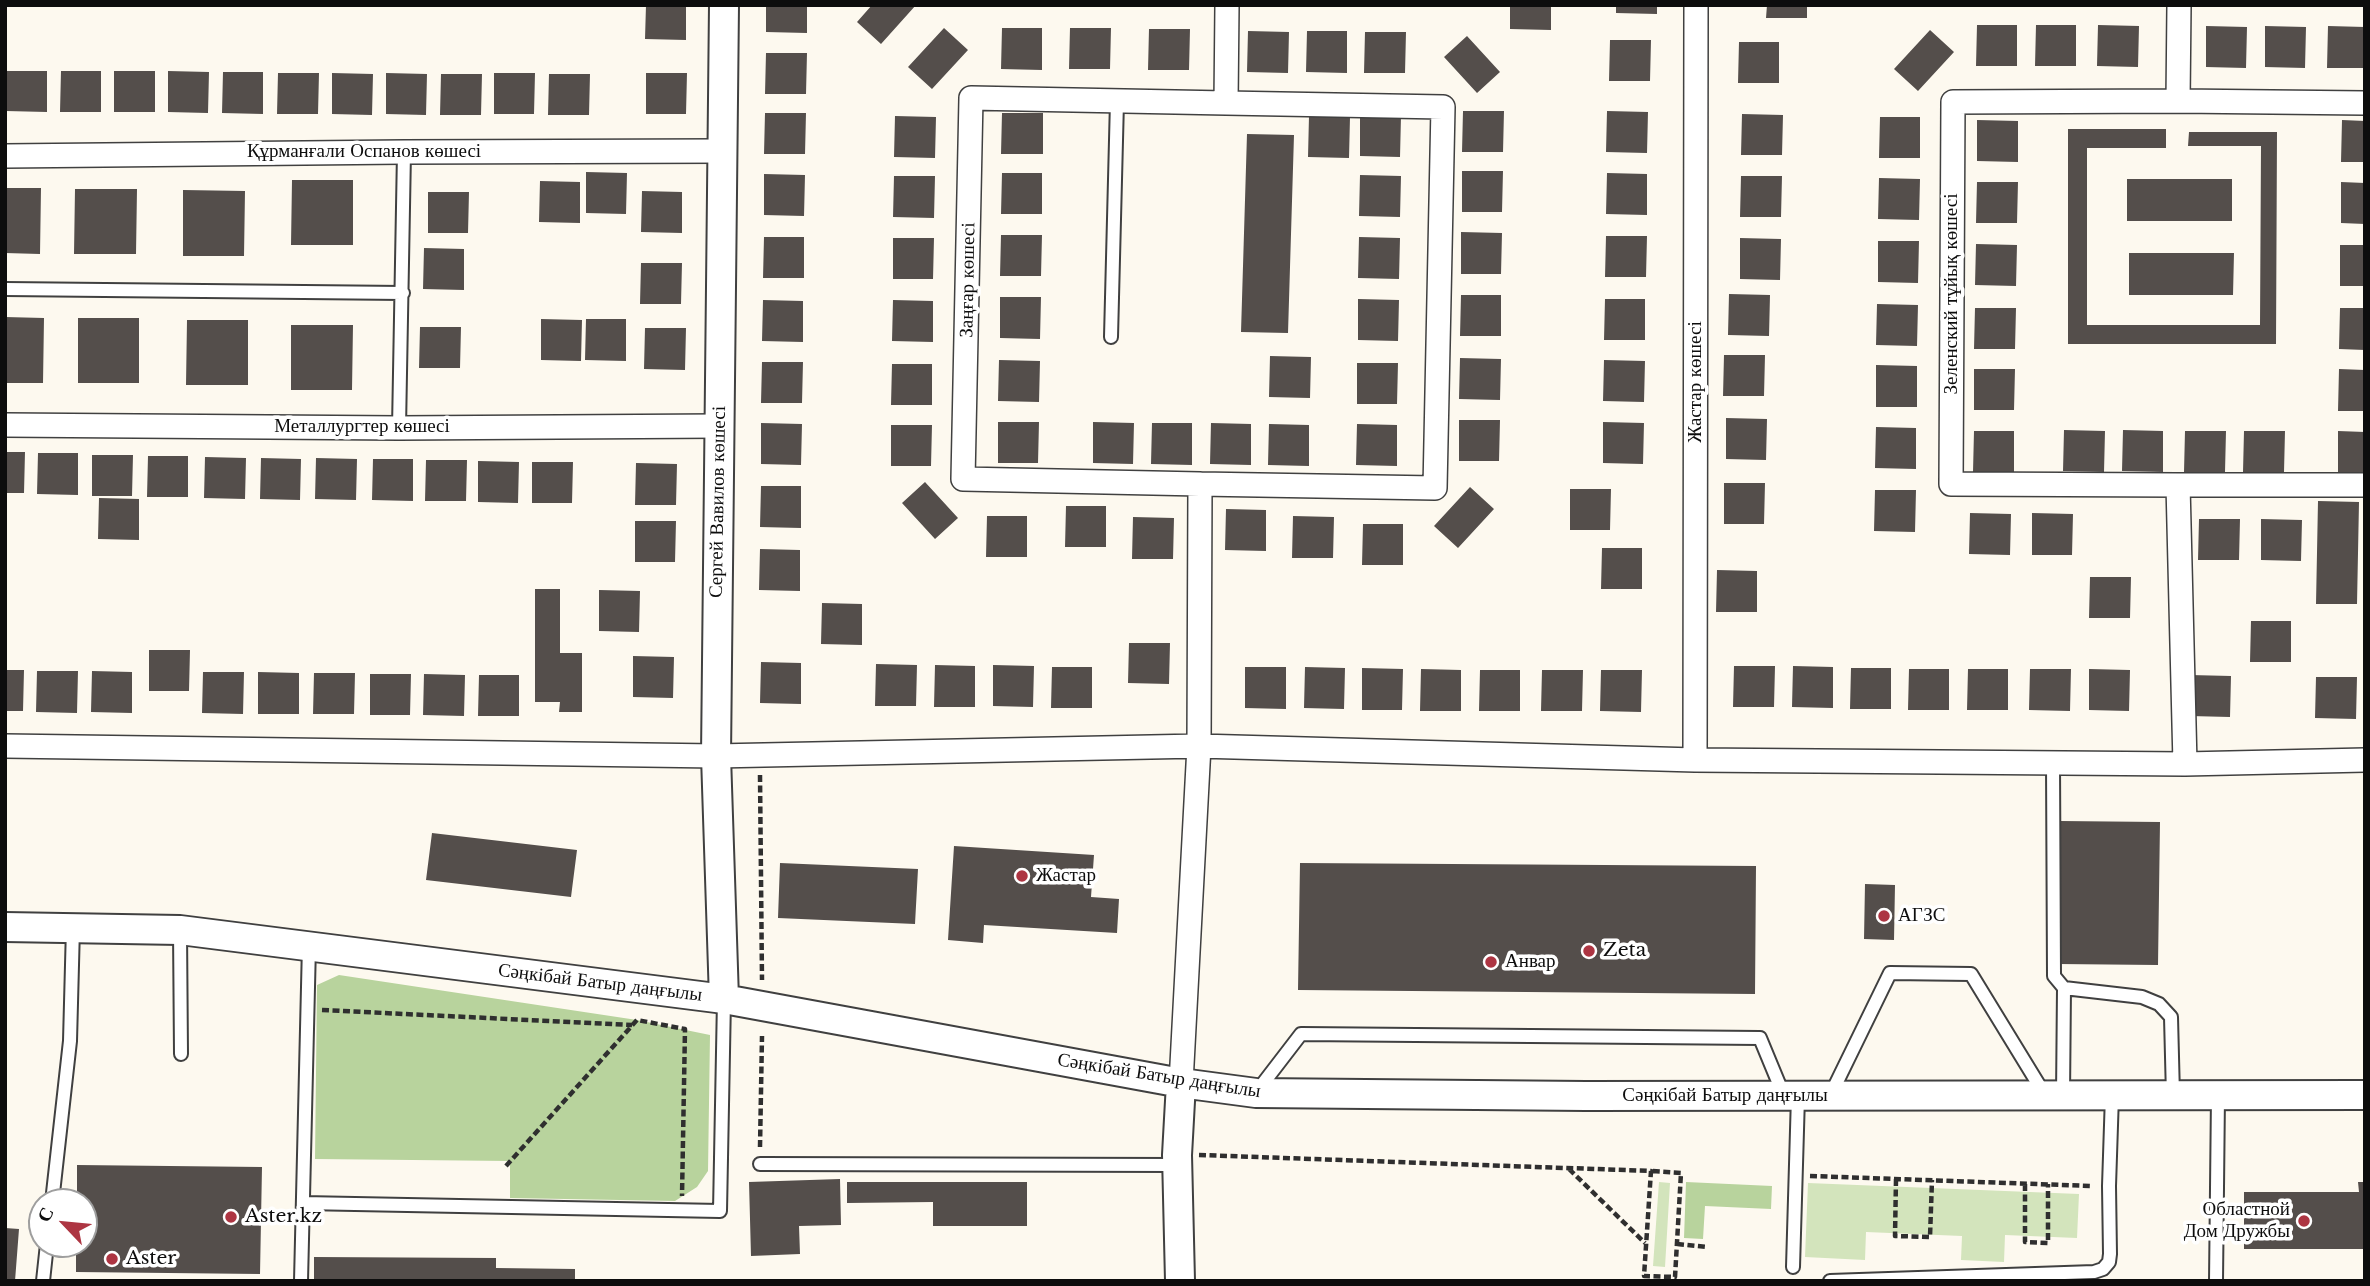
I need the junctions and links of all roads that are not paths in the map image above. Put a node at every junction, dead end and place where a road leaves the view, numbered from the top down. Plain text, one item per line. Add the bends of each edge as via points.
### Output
1 (724, 5) edge
2 (1227, 5) edge
3 (1696, 5) edge
4 (2179, 5) edge
5 (2178, 100) junction
6 (1116, 101) junction
7 (1226, 103) junction
8 (2365, 103) edge
9 (723, 151) junction
10 (404, 152) junction
11 (5, 156) edge
12 (5, 289) edge
13 (404, 293) junction
14 (1111, 337) dead end
15 (5, 425) edge
16 (719, 426) junction
17 (400, 428) junction
18 (1200, 484) junction
19 (2178, 485) junction
20 (2365, 485) edge
21 (5, 746) edge
22 (1199, 746) junction
23 (716, 756) junction
24 (1695, 760) junction
25 (2365, 760) edge
26 (2053, 763) junction
27 (2185, 764) junction
28 (5, 927) edge
29 (73, 927) junction
30 (180, 930) junction
31 (309, 945) junction
32 (2064, 988) junction
33 (724, 999) junction
34 (181, 1054) dead end
35 (1181, 1083) junction
36 (1256, 1093) junction
37 (2218, 1095) junction
38 (2365, 1095) edge
39 (1791, 1096) junction
40 (1830, 1096) junction
41 (2054, 1096) junction
42 (2112, 1096) junction
43 (2173, 1096) junction
44 (1177, 1160) junction
45 (760, 1164) road end
46 (54, 1188) edge
47 (303, 1203) junction
48 (45, 1258) edge
49 (1793, 1268) dead end
50 (43, 1281) edge
51 (301, 1281) edge
52 (1180, 1281) edge
53 (1830, 1281) edge
54 (2216, 1281) edge

1 - 9 street, Сергей Вавилов көшесі
2 - 7 street
3 - 24 street, Жастар көшесі
4 - 5 street
5 - 8 street, Зеленский тұйық көшесі
5 - 19 street, Зеленский тұйық көшесі via 1953,102 1951,484
6 - 7 street, Заңғар көшесі
6 - 14 lane
6 - 18 street, Заңғар көшесі via 971,98 963,479
7 - 18 street, Заңғар көшесі via 1443,107 1435,488
9 - 10 street, Құрманғали Оспанов көшесі
9 - 16 street, Сергей Вавилов көшесі
10 - 11 street, Құрманғали Оспанов көшесі
10 - 13 lane
12 - 13 lane
13 - 17 lane
15 - 17 street, Металлургтер көшесі
16 - 17 street, Металлургтер көшесі
16 - 23 street, Сергей Вавилов көшесі
18 - 22 street
19 - 20 street, Зеленский тұйық көшесі
19 - 27 street
21 - 23 street
22 - 23 street
22 - 24 street
22 - 35 street
23 - 33 street, Сергей Вавилов көшесі
24 - 26 street
25 - 27 street
26 - 27 street
26 - 32 lane via 2054,976
28 - 29 street, Сәңкібай Батыр даңғылы
29 - 30 street, Сәңкібай Батыр даңғылы
29 - 46 lane via 70,1041
30 - 31 street, Сәңкібай Батыр даңғылы
30 - 34 lane
31 - 33 street, Сәңкібай Батыр даңғылы
31 - 47 lane
32 - 41 lane
32 - 43 lane via 2142,997 2159,1004 2171,1017
33 - 35 street, Сәңкібай Батыр даңғылы
33 - 47 lane via 720,1211
35 - 36 street, Сәңкібай Батыр даңғылы
35 - 44 street
36 - 39 street, Сәңкібай Батыр даңғылы
36 - 39 lane via 1301,1034 1760,1038
37 - 38 street, Сәңкібай Батыр даңғылы
37 - 43 street, Сәңкібай Батыр даңғылы
37 - 54 lane
39 - 40 street, Сәңкібай Батыр даңғылы
39 - 49 lane via 1796,1176
40 - 41 street, Сәңкібай Батыр даңғылы
40 - 41 lane via 1890,973 1971,974
41 - 42 street, Сәңкібай Батыр даңғылы
42 - 43 street, Сәңкібай Батыр даңғылы
42 - 53 lane via 2109,1262 2103,1269
44 - 45 lane
44 - 52 street
47 - 51 lane
48 - 50 lane

